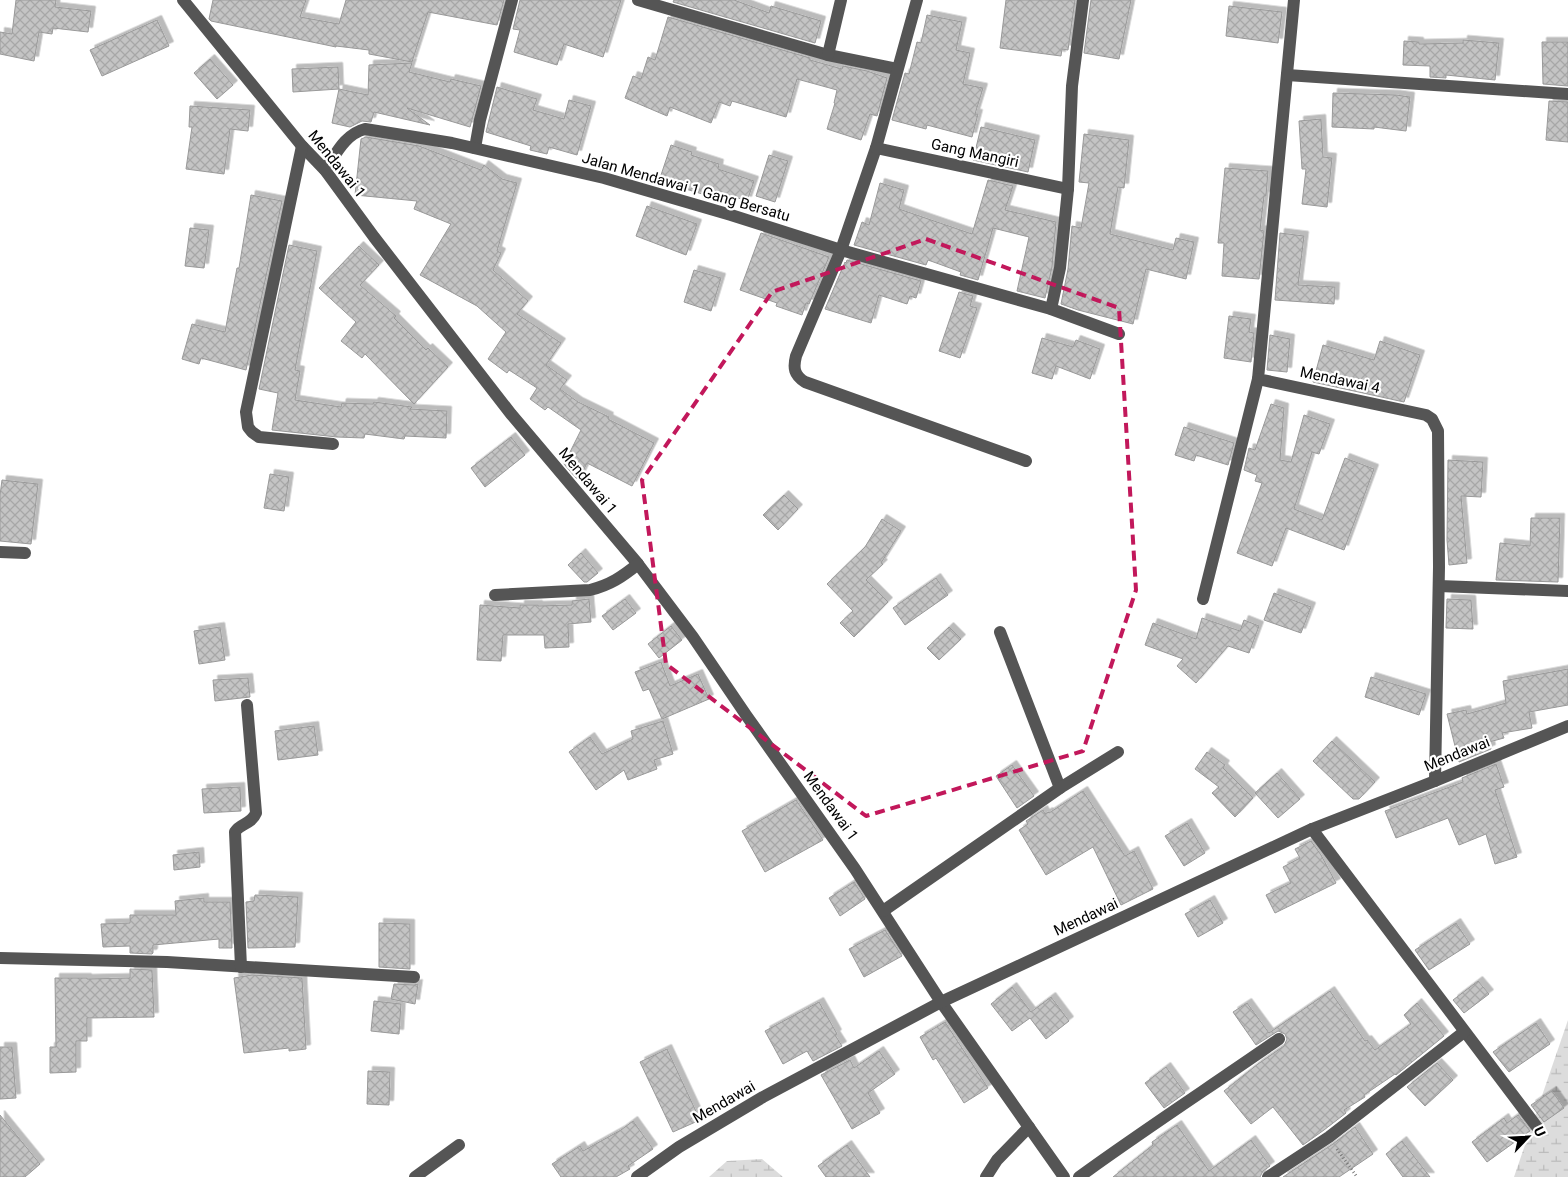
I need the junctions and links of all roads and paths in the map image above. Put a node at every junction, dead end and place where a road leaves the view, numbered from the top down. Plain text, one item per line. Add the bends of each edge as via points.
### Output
1 (183, 0) edge
2 (512, 0) edge
3 (638, 0) edge
4 (841, 0) edge
5 (917, 0) edge
6 (1083, 0) edge
7 (1294, 0) edge
8 (828, 55) junction
9 (897, 69) junction
10 (1287, 75) junction
11 (1568, 94) edge
12 (302, 146) junction
13 (475, 148) junction
14 (876, 148) junction
15 (325, 170) junction
16 (1068, 189) junction
17 (841, 250) junction
18 (1051, 309) junction
19 (1119, 334) dead end
20 (1258, 379) junction
21 (333, 444) dead end
22 (1026, 461) dead end
23 (0, 552) edge
24 (25, 553) dead end
25 (638, 564) junction
26 (1438, 586) junction
27 (1568, 591) edge
28 (495, 595) dead end
29 (1203, 599) dead end
30 (1000, 632) dead end
31 (247, 705) dead end
32 (1568, 726) edge
33 (1118, 752) dead end
34 (1435, 781) junction
35 (1060, 788) junction
36 (1312, 829) junction
37 (883, 911) junction
38 (0, 958) edge
39 (241, 967) junction
40 (414, 977) dead end
41 (941, 1002) junction
42 (1464, 1032) junction
43 (1279, 1039) dead end
44 (1029, 1127) junction
45 (1540, 1131) dead end
46 (1329, 1137) junction
47 (459, 1144) dead end
48 (415, 1177) edge
49 (637, 1177) edge
50 (986, 1177) edge
51 (1064, 1177) edge
52 (1079, 1177) edge
53 (1268, 1177) edge
54 (1357, 1177) edge

1 - 12 street, Mendawai 1
2 - 13 street
3 - 8 street
4 - 8 street
5 - 9 street
6 - 16 street via 1072,86
7 - 10 street
8 - 9 street
9 - 14 street
10 - 11 street
10 - 20 street
12 - 15 street, Mendawai 1
12 - 21 street via 246,419 248,427 259,437
13 - 15 street, Jalan Mendawai 1 Gang Bersatu via 366,129 350,136
13 - 17 street, Jalan Mendawai 1 Gang Bersatu via 604,178
14 - 16 street, Gang Mangiri
14 - 17 street
15 - 25 street, Mendawai 1 via 511,414
16 - 18 street via 1060,268
17 - 18 street, Jalan Mendawai 1 Gang Bersatu
17 - 22 street via 796,356 794,368 799,378
18 - 19 street, Jalan Mendawai 1 Gang Bersatu
20 - 26 street, Mendawai 4 via 1426,415 1432,419 1438,431
20 - 29 street
23 - 24 street
25 - 28 street via 618,580 590,590
25 - 37 street, Mendawai 1 via 693,637
26 - 27 street
26 - 34 street, Mendawai 4
30 - 35 street
31 - 39 street via 256,813 250,822 235,832
32 - 34 street, Mendawai
33 - 35 street
34 - 36 street, Mendawai
35 - 37 street
36 - 41 street, Mendawai
36 - 42 street
37 - 41 street, Mendawai 1
38 - 39 street
39 - 40 street
41 - 44 street, Mendawai 1
41 - 49 street, Mendawai via 763,1098 679,1147
42 - 45 street
42 - 46 street
43 - 52 street
44 - 50 street via 997,1160
44 - 51 street, Mendawai 1
46 - 53 street
46 - 54 path
47 - 48 street

